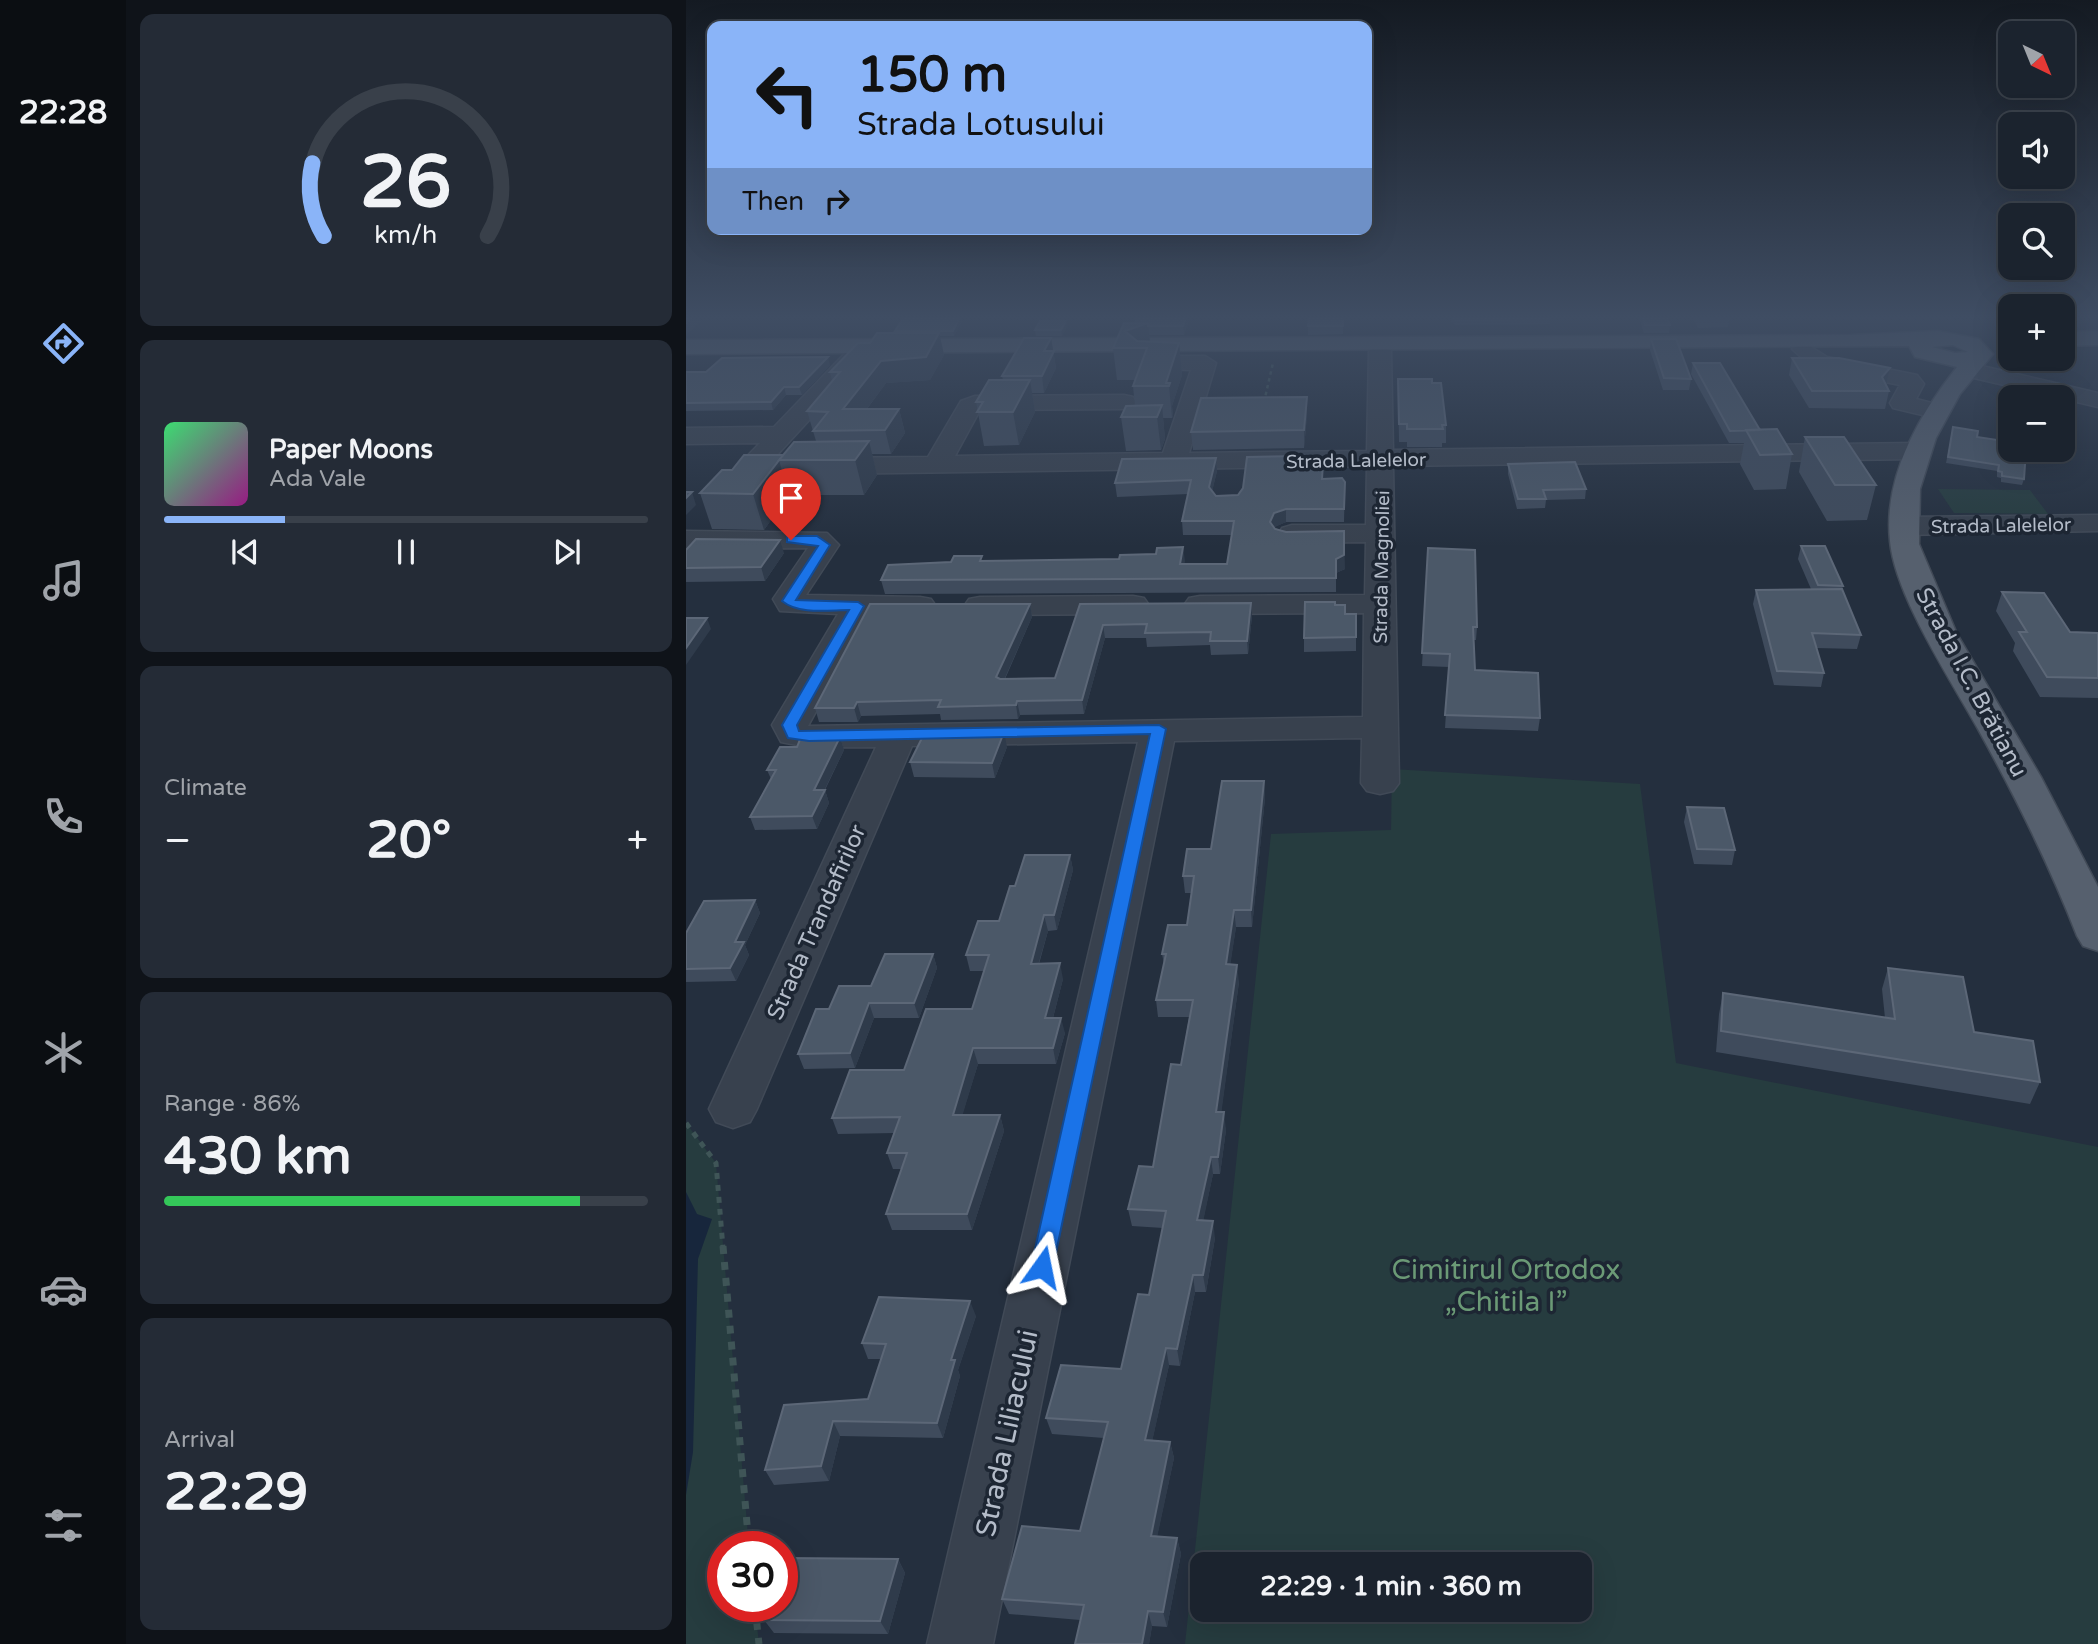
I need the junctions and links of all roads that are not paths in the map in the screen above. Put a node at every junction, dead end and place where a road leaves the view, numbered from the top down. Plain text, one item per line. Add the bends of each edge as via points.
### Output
1 (820, 394) edge
2 (1128, 394) edge
3 (1195, 394) edge
4 (1381, 394) edge
5 (1907, 394) edge
6 (1951, 394) edge
7 (2080, 394) edge
8 (2098, 400) edge
9 (1057, 402) junction
10 (1124, 402) junction
11 (1936, 411) junction
12 (1049, 428) dead end
13 (1156, 428) edge
14 (1184, 428) junction
15 (1114, 429) dead end
16 (686, 436) edge
17 (780, 436) junction
18 (1918, 452) junction
19 (1382, 459) junction
20 (1234, 462) junction
21 (1172, 463) junction
22 (751, 466) junction
23 (936, 466) junction
24 (1229, 490) dead end
25 (2098, 523) edge
26 (1904, 526) junction
27 (1381, 533) junction
28 (1287, 534) edge
29 (686, 538) edge
30 (1380, 604) junction
31 (858, 606) junction
32 (1378, 727) junction
33 (1159, 729) junction
34 (899, 734) junction
35 (1380, 783) dead end
36 (2098, 936) edge
37 (733, 1109) dead end
38 (960, 1644) edge

1 - 17 street
2 - 10 street
3 - 14 street
4 - 19 street, Strada Magnoliei
5 - 11 street via 1902,403
6 - 11 main road, Strada I.C. Brătianu
7 - 8 street
9 - 10 street
9 - 12 street via 1046,425
9 - 23 street via 975,403
10 - 15 street
11 - 18 main road, Strada I.C. Brătianu
13 - 14 street
14 - 21 street
16 - 17 street
17 - 22 street
18 - 19 street, Strada Lalelelor
18 - 26 main road, Strada I.C. Brătianu
19 - 20 street, Strada Lalelelor
19 - 27 street, Strada Magnoliei
20 - 21 street, Strada Lalelelor
20 - 24 street
21 - 23 street, Strada Lalelelor
22 - 23 street, Strada Lalelelor
22 - 29 street
25 - 26 street, Strada Lalelelor
26 - 36 main road, Strada I.C. Brătianu via 1906,548 1934,621 2026,781
27 - 28 street
27 - 30 street, Strada Magnoliei
29 - 31 street via 823,541 789,601 801,606
30 - 31 street
30 - 32 street, Strada Magnoliei
31 - 34 street via 790,730 809,737
32 - 33 street
32 - 35 street, Strada Magnoliei
33 - 34 street
33 - 38 street, Strada Liliacului
34 - 37 street, Strada Trandafirilor

